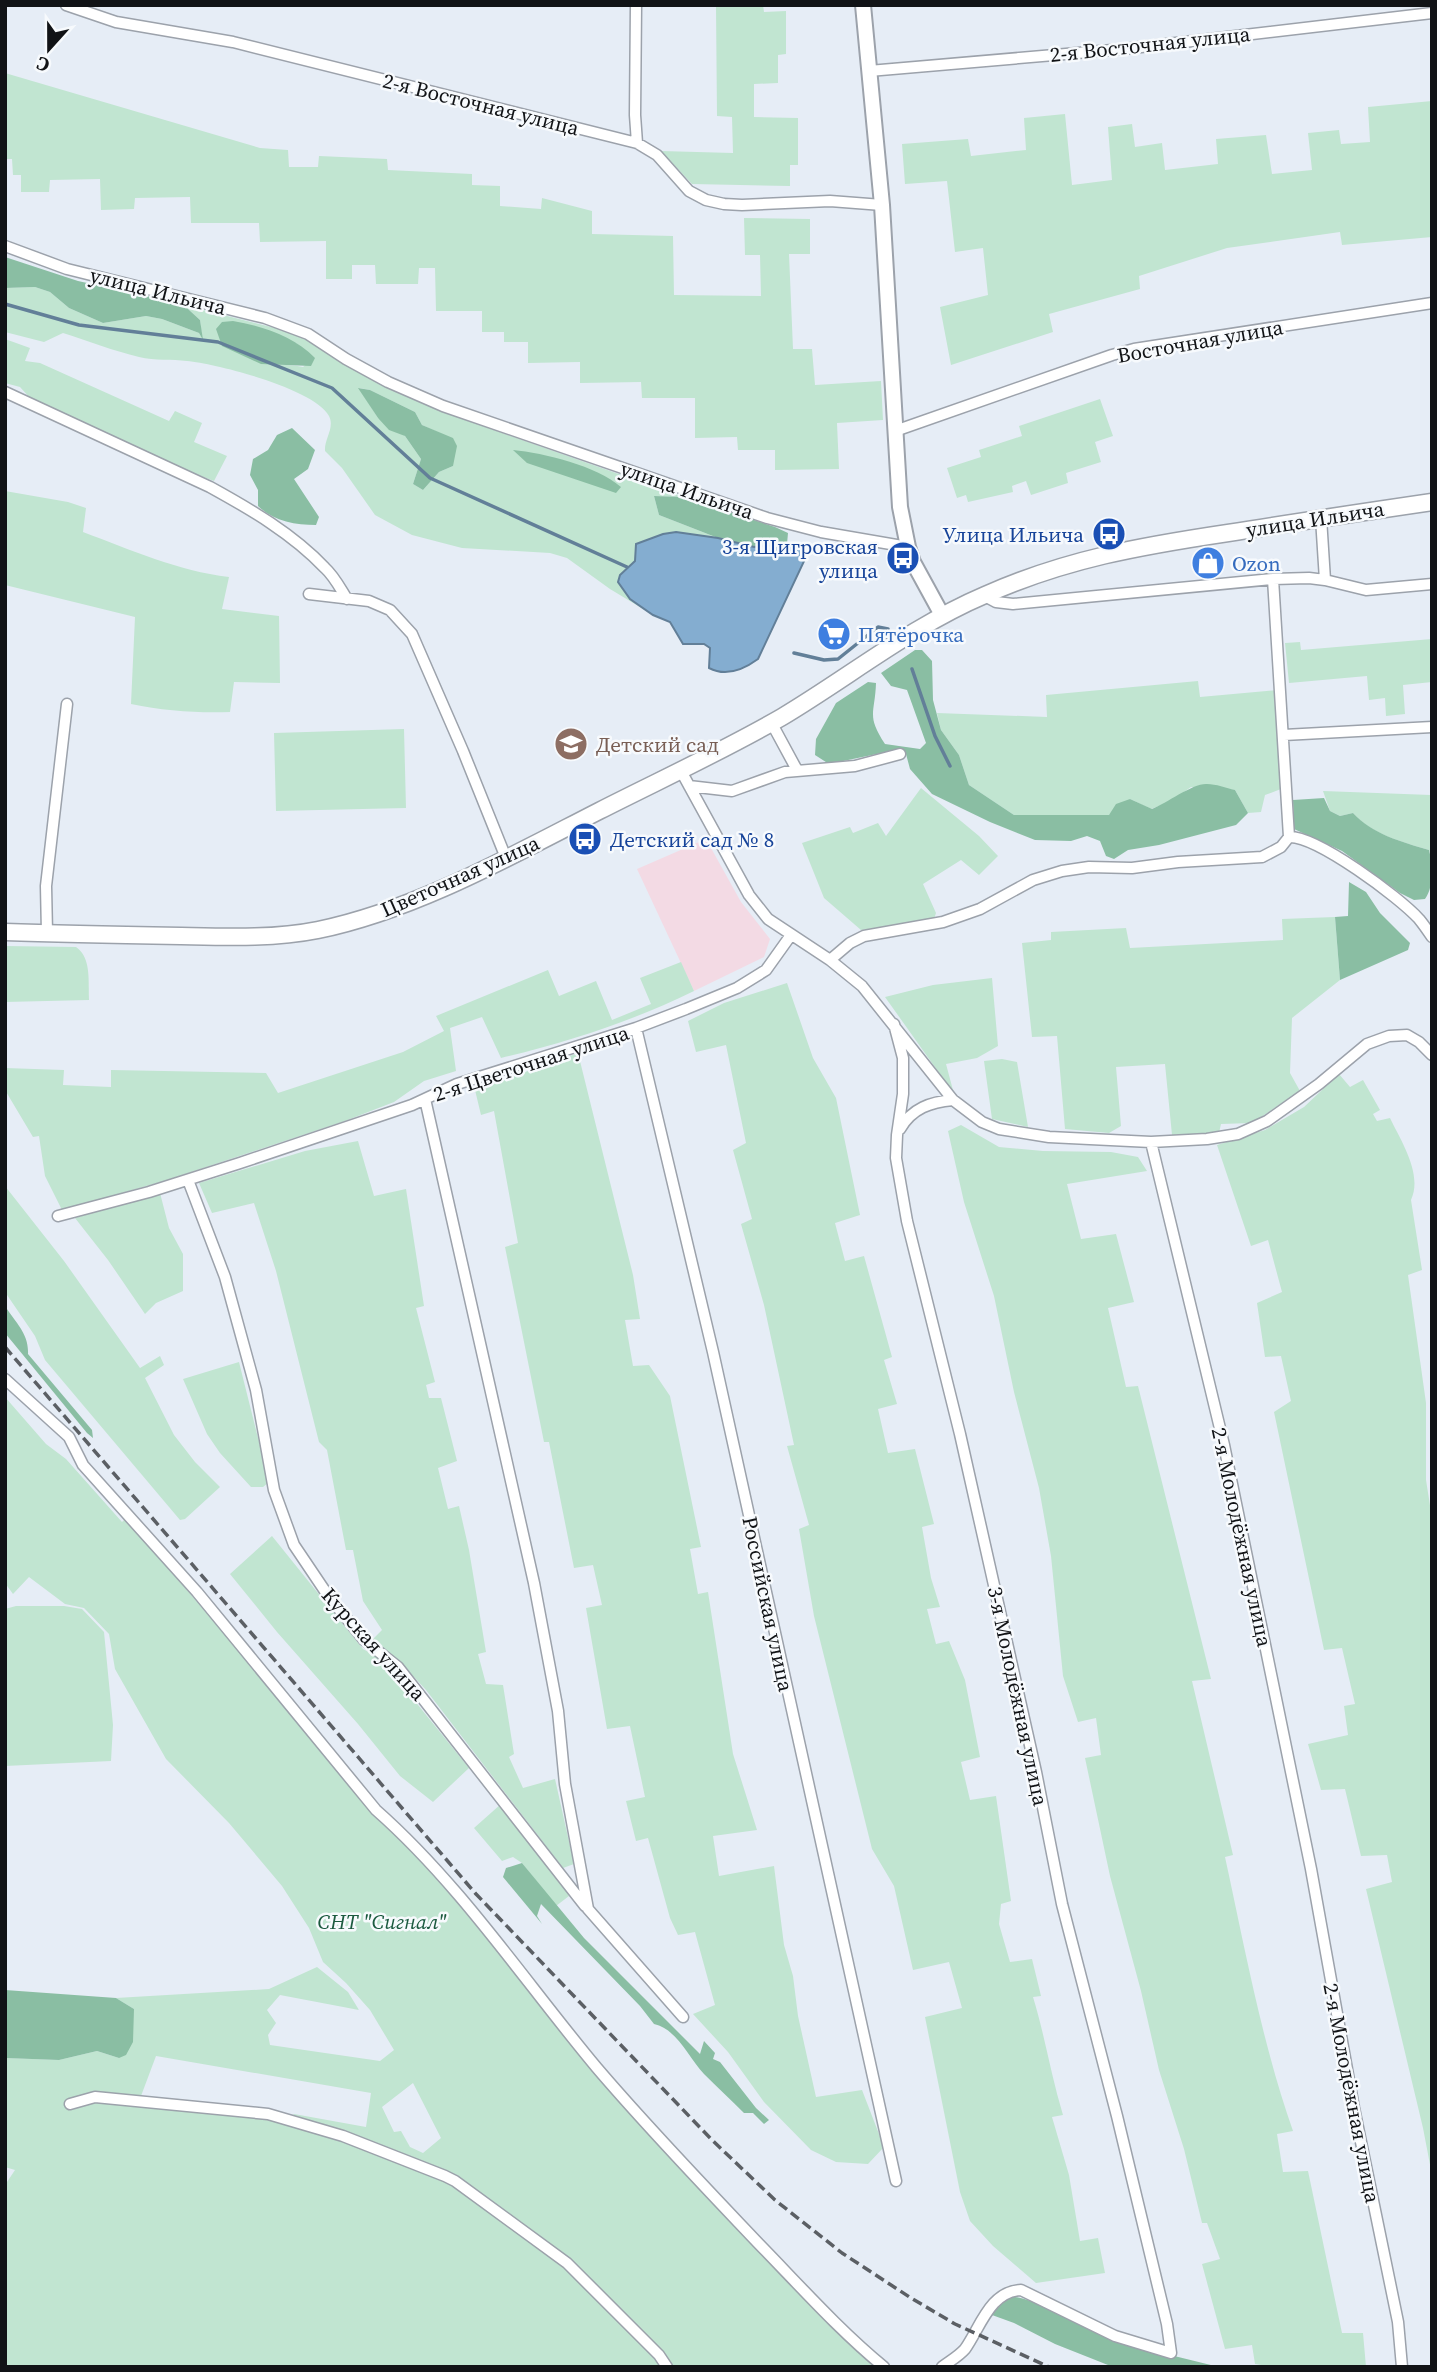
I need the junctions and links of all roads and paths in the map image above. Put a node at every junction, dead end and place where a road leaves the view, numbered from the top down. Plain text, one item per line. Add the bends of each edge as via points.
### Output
1 (66, 5) edge
2 (636, 5) edge
3 (863, 5) edge
4 (1432, 13) edge
5 (869, 71) junction
6 (638, 143) junction
7 (882, 205) junction
8 (5, 246) edge
9 (1432, 303) edge
10 (5, 393) edge
11 (895, 431) junction
12 (1432, 502) edge
13 (1321, 518) junction
14 (908, 547) junction
15 (1273, 579) junction
16 (1325, 580) junction
17 (1432, 584) edge
18 (309, 594) dead end
19 (983, 595) junction
20 (347, 599) junction
21 (942, 615) junction
22 (67, 704) dead end
23 (771, 722) junction
24 (1432, 727) edge
25 (1284, 735) junction
26 (900, 754) dead end
27 (797, 770) junction
28 (681, 771) junction
29 (689, 786) junction
30 (1289, 837) junction
31 (506, 858) junction
32 (5, 932) edge
33 (47, 933) junction
34 (791, 934) junction
35 (1432, 937) edge
36 (830, 960) junction
37 (894, 1024) junction
38 (636, 1028) junction
39 (1432, 1055) edge
40 (425, 1099) junction
41 (953, 1100) junction
42 (897, 1135) junction
43 (1151, 1142) junction
44 (188, 1180) junction
45 (58, 1216) dead end
46 (5, 1379) edge
47 (588, 1909) junction
48 (683, 2017) dead end
49 (70, 2104) dead end
50 (896, 2181) dead end
51 (667, 2367) edge
52 (884, 2367) edge
53 (942, 2367) edge
54 (1402, 2367) edge

1 - 6 street, 2-я Восточная улица via 116,22 233,43
2 - 6 street
3 - 5 street
4 - 5 street, 2-я Восточная улица via 1124,49
5 - 7 street
6 - 7 street, 2-я Восточная улица via 706,200 742,205 830,201
7 - 11 street
8 - 14 street, улица Ильича via 67,269 265,318 308,334 388,382 443,406 767,518
9 - 11 street, Восточная улица via 1135,349
10 - 20 street via 240,503 327,569
11 - 14 street
12 - 13 main road, улица Ильича
13 - 16 street
13 - 19 main road, улица Ильича via 1088,558
14 - 21 street
15 - 16 street
15 - 19 street via 1013,604
15 - 25 street
16 - 17 street via 1366,590
18 - 20 street
19 - 21 main road, улица Ильича
20 - 31 street via 369,601 390,610 412,634
21 - 23 main road, Цветочная улица
22 - 33 street via 46,886
23 - 27 street
23 - 28 main road, Цветочная улица
24 - 25 street
25 - 30 street
26 - 27 street via 855,766
27 - 29 street via 732,791
28 - 29 street
28 - 31 main road, Цветочная улица
29 - 34 street via 749,895 768,919
30 - 35 street via 1314,845 1365,874 1419,919
30 - 36 street via 1262,858 1062,871 943,922 864,936
31 - 33 main road, Цветочная улица via 392,909 316,930 231,937
32 - 33 main road, Цветочная улица
34 - 36 street
34 - 38 street, 2-я Цветочная улица via 766,970 737,988
36 - 37 street via 862,986
37 - 41 street
37 - 42 street, 3-я Молодёжная улица via 903,1058
38 - 40 street, 2-я Цветочная улица via 457,1084
38 - 50 street, Российская улица via 713,1352
39 - 43 street via 1407,1035 1388,1037 1367,1044 1267,1121 1238,1134
40 - 44 street, 2-я Цветочная улица
40 - 47 street via 534,1583
41 - 42 street via 932,1102 907,1117
41 - 43 street via 982,1122 1015,1133
42 - 53 street, 3-я Молодёжная улица via 896,1158 907,1222 960,1434 1062,1904 1171,2353 1115,2336 1021,2290 1012,2290 993,2302 963,2352
43 - 54 street, 2-я Молодёжная улица via 1224,1445 1311,1869 1398,2322
44 - 45 street, 2-я Цветочная улица
44 - 47 street, Курская улица via 225,1277 256,1390 274,1490 295,1545 327,1594 365,1640 398,1667
46 - 52 street via 69,1437 83,1465 197,1592 376,1810 408,1838 657,2135 835,2323
47 - 48 street, Курская улица
49 - 51 street via 95,2097 268,2114 343,2136 446,2176 567,2263

